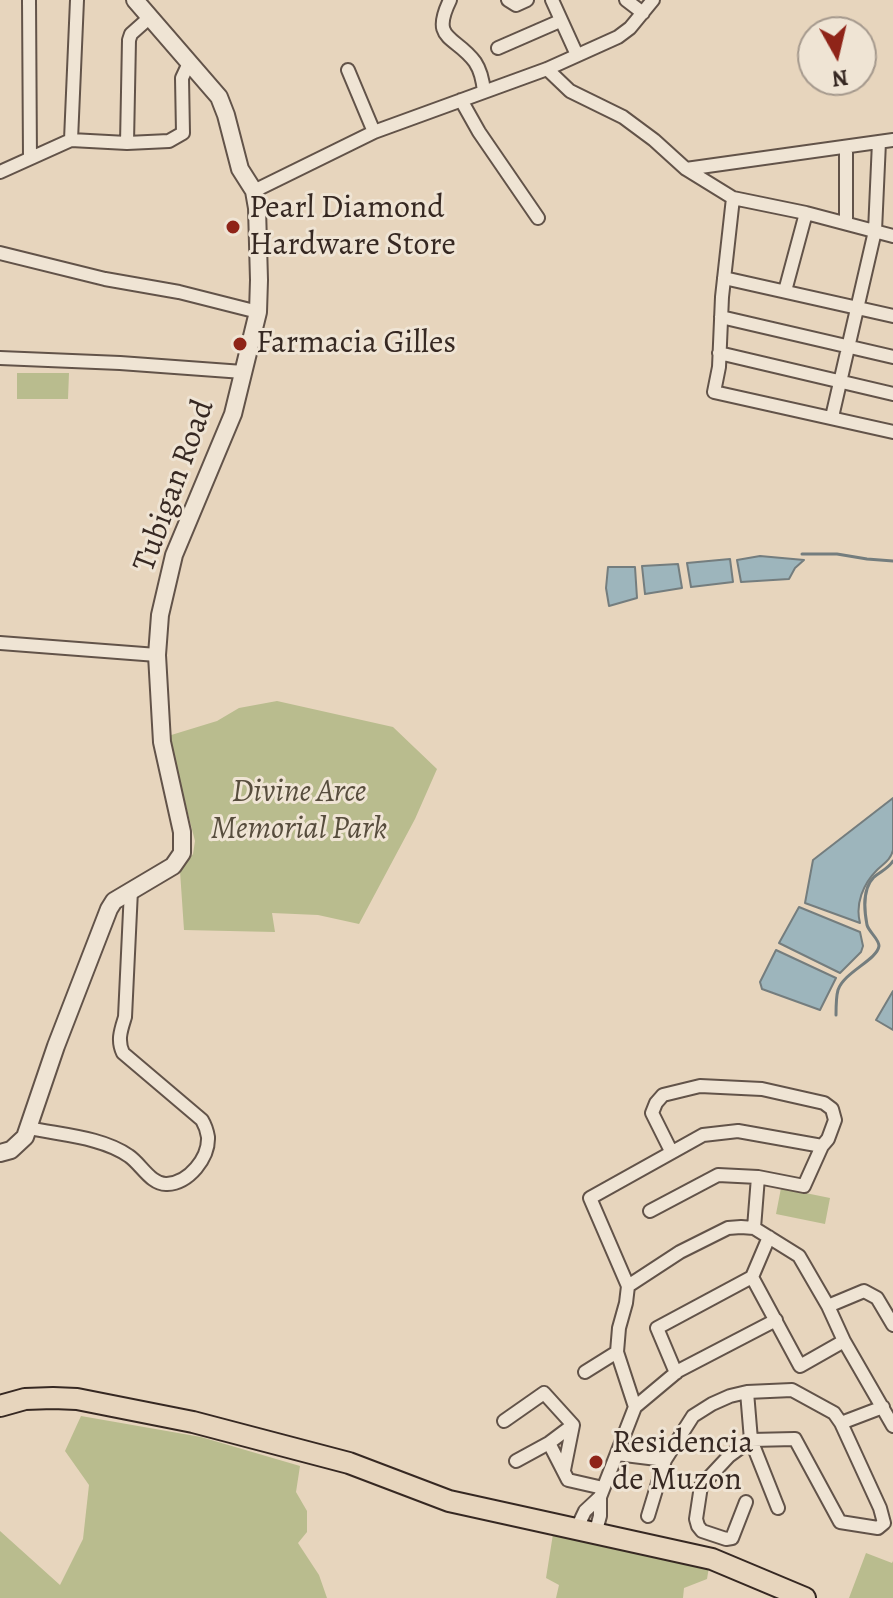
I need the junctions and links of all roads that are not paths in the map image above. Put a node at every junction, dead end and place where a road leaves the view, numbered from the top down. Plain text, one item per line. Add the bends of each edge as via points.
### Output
1 (29, 0) edge
2 (77, 0) edge
3 (135, 0) edge
4 (450, 0) edge
5 (508, 0) edge
6 (527, 0) edge
7 (552, 0) edge
8 (626, 0) edge
9 (656, 0) edge
10 (643, 13) junction
11 (149, 18) junction
12 (560, 21) junction
13 (498, 48) dead end
14 (577, 55) junction
15 (189, 63) junction
16 (547, 69) junction
17 (348, 70) dead end
18 (484, 92) junction
19 (461, 100) junction
20 (374, 132) junction
21 (71, 140) junction
22 (886, 141) edge
23 (127, 143) junction
24 (846, 147) junction
25 (30, 158) junction
26 (686, 169) junction
27 (0, 172) edge
28 (254, 191) junction
29 (733, 198) junction
30 (806, 213) junction
31 (538, 218) dead end
32 (846, 223) junction
33 (875, 231) junction
34 (893, 236) edge
35 (0, 253) edge
36 (724, 278) junction
37 (785, 291) junction
38 (856, 307) junction
39 (258, 312) junction
40 (893, 316) edge
41 (721, 317) junction
42 (848, 346) junction
43 (719, 353) junction
44 (893, 357) edge
45 (0, 358) edge
46 (243, 372) junction
47 (841, 382) junction
48 (893, 394) edge
49 (832, 417) junction
50 (893, 432) edge
51 (0, 643) edge
52 (157, 655) junction
53 (131, 890) junction
54 (29, 1128) junction
55 (822, 1146) junction
56 (671, 1151) junction
57 (0, 1153) edge
58 (758, 1177) junction
59 (650, 1211) dead end
60 (754, 1228) junction
61 (769, 1237) junction
62 (752, 1277) junction
63 (628, 1286) junction
64 (828, 1306) junction
65 (776, 1320) junction
66 (893, 1325) edge
67 (844, 1341) junction
68 (617, 1352) junction
69 (800, 1366) junction
70 (585, 1372) dead end
71 (676, 1373) junction
72 (792, 1390) junction
73 (747, 1392) junction
74 (0, 1406) edge
75 (635, 1407) junction
76 (883, 1407) junction
77 (504, 1421) dead end
78 (841, 1423) junction
79 (573, 1425) junction
80 (893, 1426) edge
81 (751, 1440) junction
82 (549, 1443) junction
83 (617, 1454) junction
84 (665, 1460) junction
85 (516, 1461) dead end
86 (564, 1470) junction
87 (601, 1492) junction
88 (746, 1502) dead end
89 (778, 1508) dead end
90 (648, 1516) dead end
91 (586, 1532) junction
92 (805, 1598) edge

1 - 25 street
2 - 21 street
3 - 11 street, Tubigan Road
4 - 18 street via 443,31 475,61
5 - 6 street via 516,5
7 - 12 street
8 - 10 street
9 - 10 street
10 - 14 street via 618,37
11 - 15 street, Tubigan Road
11 - 23 street via 129,40
12 - 13 street
12 - 14 street
14 - 16 street
15 - 23 street via 182,78 183,133 169,141
15 - 28 street, Tubigan Road via 219,97 240,169
16 - 18 street
16 - 26 street via 570,91 623,117
17 - 20 street
18 - 19 street
19 - 20 street
19 - 31 street
20 - 28 street
21 - 23 street
21 - 25 street
22 - 24 street
22 - 33 street
24 - 26 street
24 - 32 street
25 - 27 street
26 - 29 street
28 - 39 street, Tubigan Road
29 - 30 street
29 - 36 street
30 - 32 street
30 - 37 street
32 - 33 street
33 - 34 street
33 - 38 street
35 - 39 street
36 - 37 street
36 - 41 street
37 - 38 street
38 - 40 street
38 - 42 street
39 - 46 street, Tubigan Road
41 - 42 street
41 - 43 street
42 - 44 street
42 - 47 street
43 - 47 street
43 - 49 street via 714,392
45 - 46 street
46 - 52 street, Tubigan Road via 233,414 174,555
47 - 48 street
47 - 49 street
49 - 50 street
51 - 52 street
52 - 53 street, Tubigan Road via 162,742 182,853 173,866
53 - 54 street, Tubigan Road via 114,901 105,916
53 - 54 street via 120,1046 202,1120 208,1140 205,1153 196,1170 166,1185 102,1142
54 - 57 street via 18,1145
55 - 56 street via 738,1131 703,1135
55 - 56 street via 835,1120 824,1103 762,1089 700,1086 663,1095 656,1103 652,1113
55 - 58 street via 804,1186
56 - 63 street via 590,1198
58 - 59 street via 718,1175
58 - 60 street
60 - 61 street
60 - 63 street via 728,1228
61 - 62 street
61 - 64 street via 799,1256
62 - 65 street
62 - 71 street via 657,1328
63 - 68 street
64 - 66 street via 864,1291 877,1298
64 - 67 street
65 - 69 street
65 - 71 street
67 - 69 street
67 - 76 street
68 - 70 street
68 - 75 street
69 - 72 street
71 - 75 street
72 - 73 street
72 - 78 street via 834,1413
73 - 81 street
73 - 84 street via 693,1416
74 - 91 main road via 25,1399 77,1399 193,1422 349,1463 449,1501
75 - 83 street
76 - 78 street
76 - 80 street
77 - 79 street via 544,1393
78 - 81 street via 880,1508 884,1523 878,1528 840,1522 795,1439
79 - 82 street
79 - 86 street
81 - 88 street via 701,1486 698,1526 732,1538
81 - 89 street
82 - 85 street
82 - 86 street
83 - 84 street
83 - 87 street
84 - 90 street
86 - 87 street via 568,1480
87 - 91 street via 600,1516
87 - 91 street via 585,1511
91 - 92 main road via 712,1559

